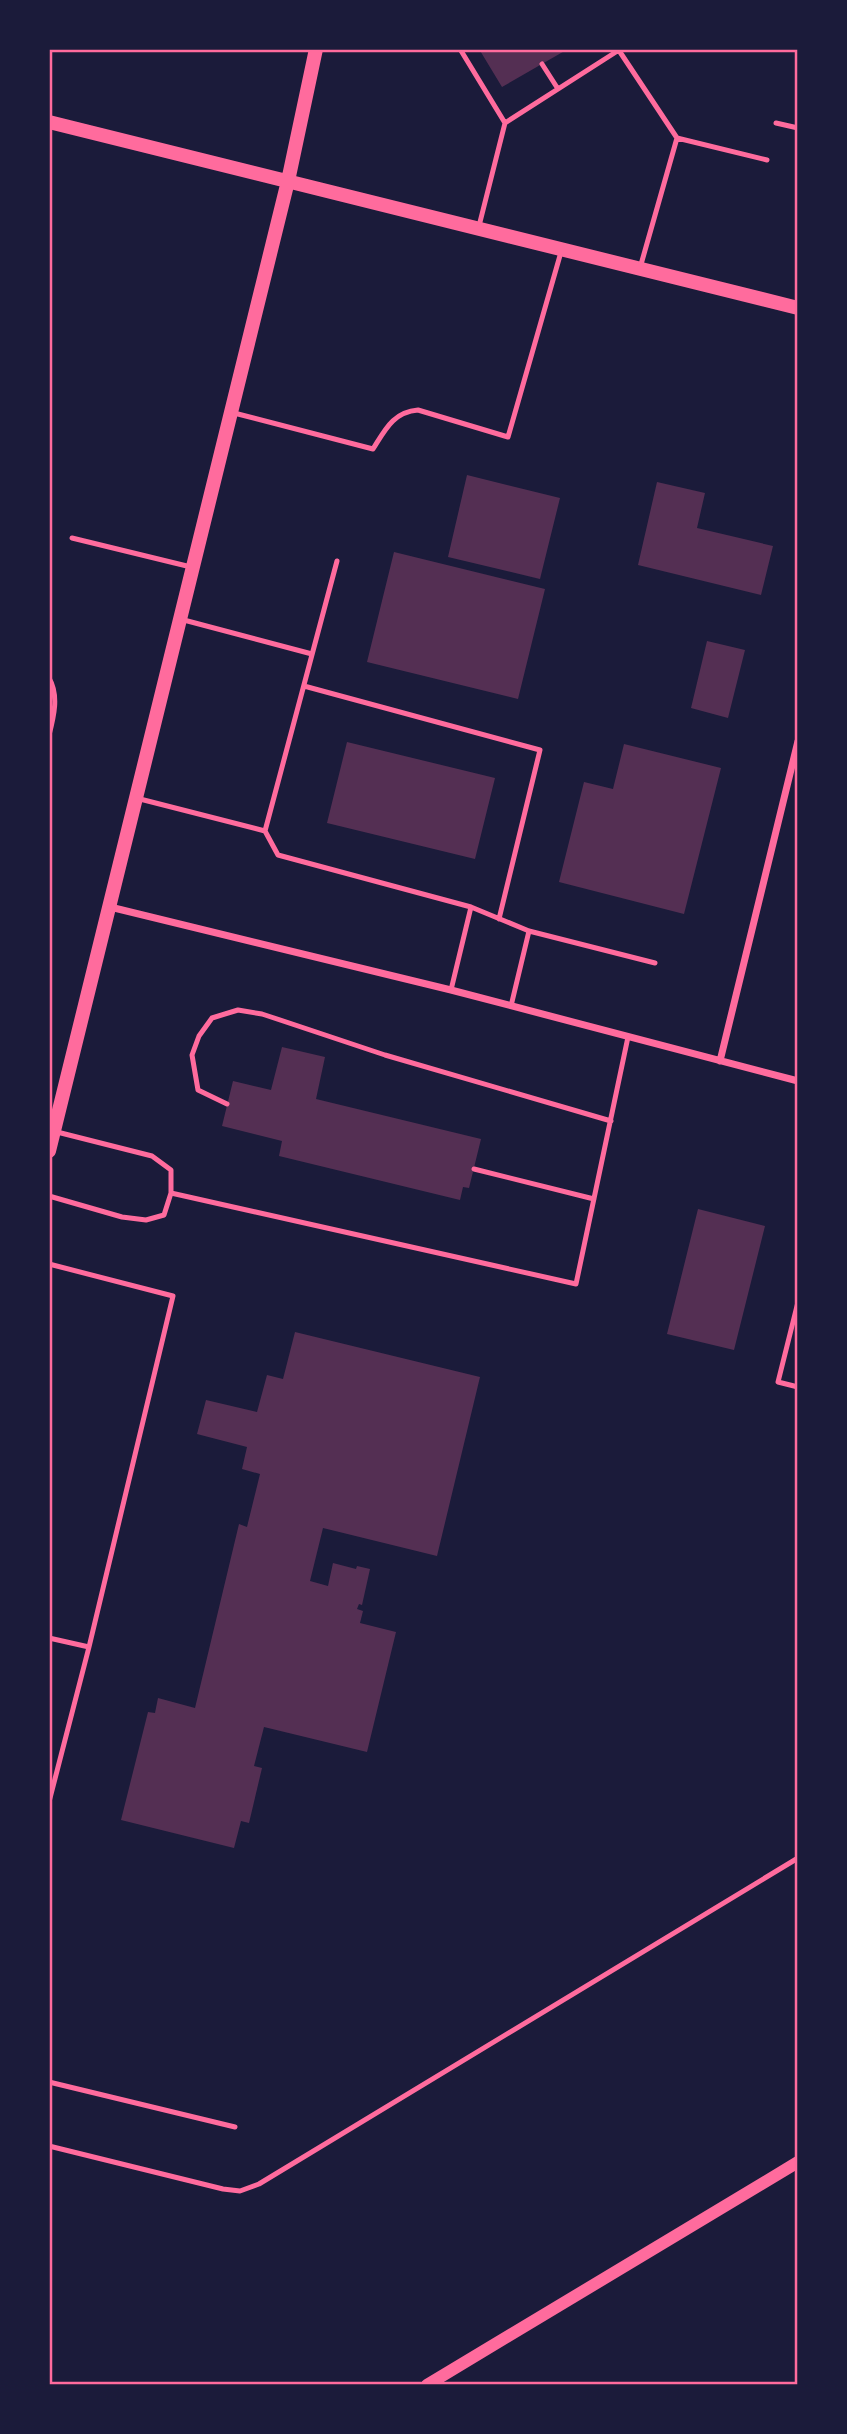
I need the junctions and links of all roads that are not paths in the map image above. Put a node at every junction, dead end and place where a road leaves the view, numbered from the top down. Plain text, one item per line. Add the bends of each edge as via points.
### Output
1 (316, 49) edge
2 (460, 49) edge
3 (618, 50) edge
4 (542, 64) dead end
5 (558, 89) junction
6 (49, 122) edge
7 (505, 123) junction
8 (776, 123) dead end
9 (798, 128) edge
10 (677, 138) junction
11 (767, 160) dead end
12 (288, 181) junction
13 (479, 228) junction
14 (562, 249) junction
15 (640, 269) junction
16 (798, 308) edge
17 (231, 412) junction
18 (72, 538) dead end
19 (337, 561) dead end
20 (192, 568) junction
21 (180, 619) junction
22 (312, 654) junction
23 (49, 678) edge
24 (304, 686) junction
25 (49, 735) edge
26 (798, 741) edge
27 (136, 798) junction
28 (265, 831) junction
29 (109, 907) junction
30 (471, 907) junction
31 (499, 919) junction
32 (529, 932) junction
33 (655, 963) dead end
34 (451, 990) junction
35 (511, 1006) junction
36 (628, 1037) junction
37 (720, 1061) junction
38 (798, 1081) edge
39 (55, 1102) edge
40 (227, 1104) dead end
41 (611, 1121) junction
42 (54, 1131) junction
43 (49, 1151) edge
44 (474, 1169) dead end
45 (171, 1193) junction
46 (49, 1196) edge
47 (594, 1199) junction
48 (49, 1264) edge
49 (798, 1302) edge
50 (798, 1387) edge
51 (49, 1638) edge
52 (89, 1647) junction
53 (49, 1802) edge
54 (798, 1858) edge
55 (49, 2082) edge
56 (236, 2127) dead end
57 (49, 2146) edge
58 (798, 2162) edge
59 (427, 2385) edge

1 - 12 main road
2 - 7 lane
3 - 5 lane
3 - 10 lane
4 - 5 lane
5 - 7 lane
6 - 12 main road
7 - 13 lane
8 - 9 lane
10 - 11 lane
10 - 15 lane
12 - 13 main road
12 - 17 main road
13 - 14 main road
14 - 15 main road
14 - 17 lane via 509,437 418,410 406,411 396,417 373,449
15 - 16 main road
17 - 20 main road
18 - 20 lane
19 - 22 lane
20 - 21 main road
21 - 22 lane
21 - 27 main road
22 - 24 lane
23 - 25 lane via 55,703
24 - 28 lane
24 - 31 lane via 540,750
26 - 37 street
27 - 28 lane
27 - 29 main road
28 - 30 lane via 278,855
29 - 34 street
29 - 39 main road
30 - 31 lane
30 - 34 lane
31 - 32 lane
32 - 33 lane
32 - 35 lane
34 - 35 street
35 - 36 street
36 - 37 street
36 - 41 lane
37 - 38 street
39 - 42 main road
40 - 41 lane via 198,1090 192,1055 212,1018 239,1010 262,1013 385,1055
41 - 47 lane
42 - 43 main road
42 - 45 lane via 152,1156 171,1170
44 - 47 lane
45 - 46 lane via 164,1215 145,1220
45 - 47 lane via 576,1284
48 - 52 lane via 173,1296
49 - 50 lane via 778,1382
51 - 52 lane
52 - 53 lane
54 - 57 lane via 259,2184 240,2191 223,2189
55 - 56 lane
58 - 59 street

